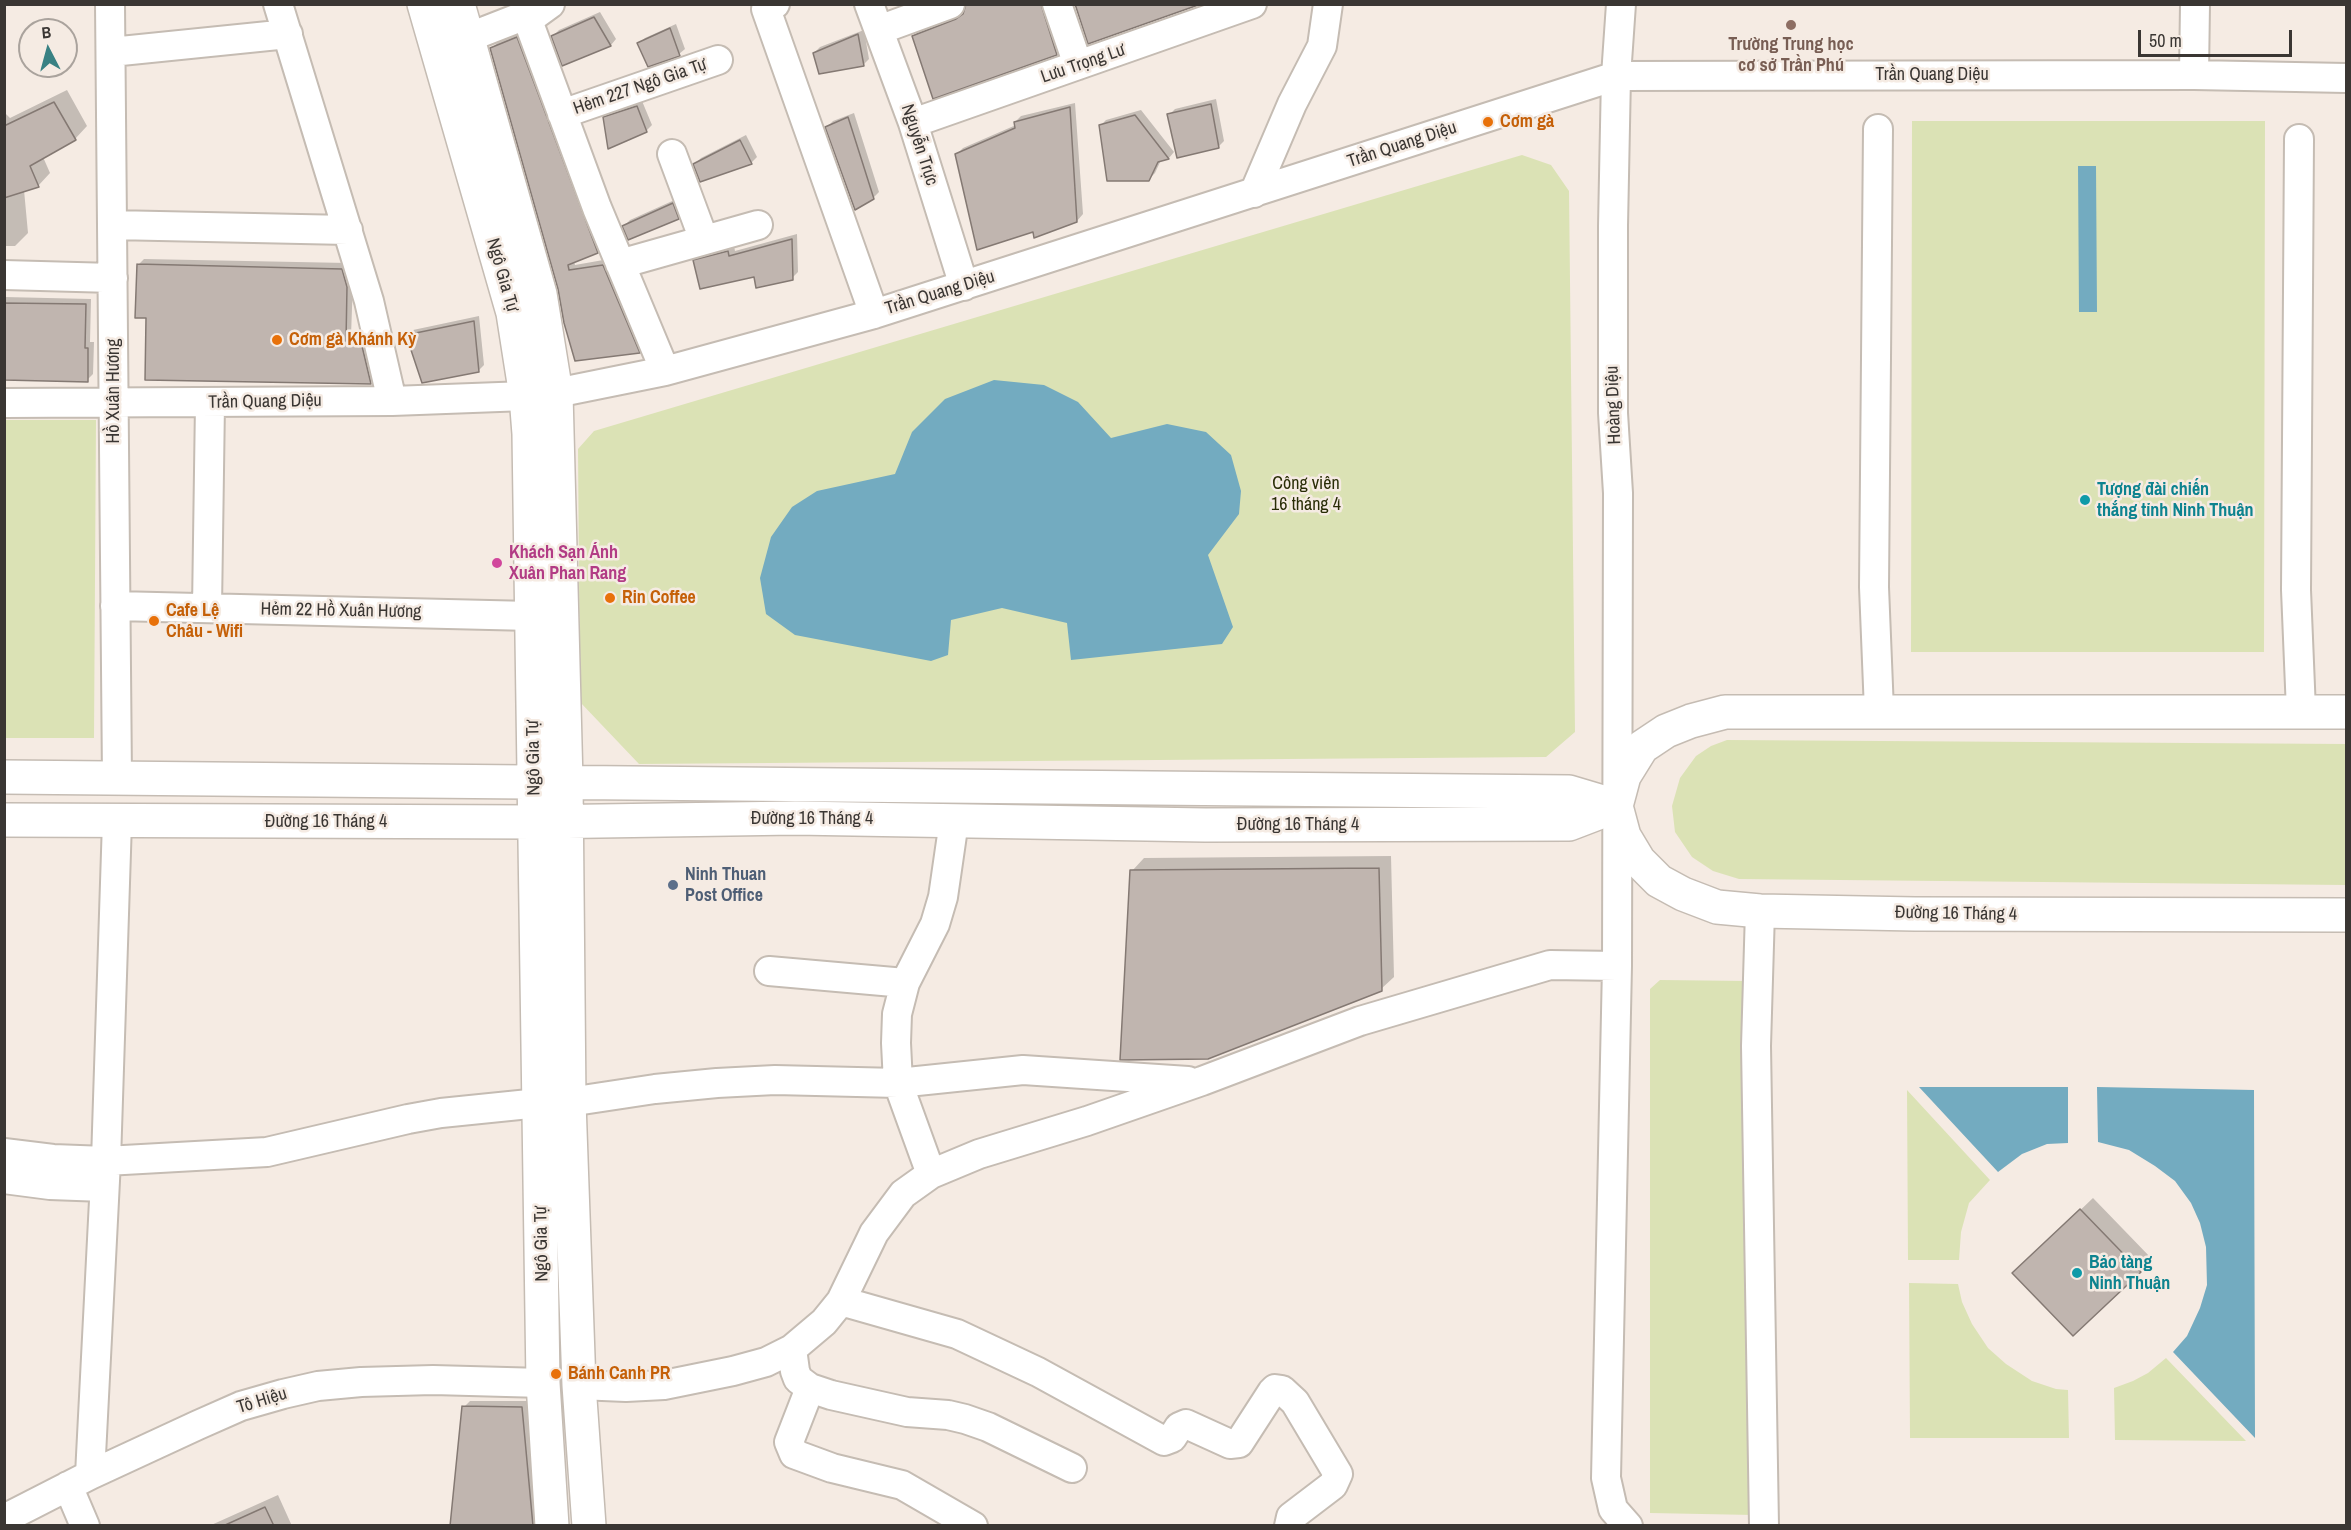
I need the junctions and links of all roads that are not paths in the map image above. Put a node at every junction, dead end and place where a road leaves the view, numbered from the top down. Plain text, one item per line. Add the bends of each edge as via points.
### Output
1 (110, 4) edge
2 (278, 4) edge
3 (424, 4) edge
4 (458, 4) edge
5 (775, 4) edge
6 (950, 4) edge
7 (1057, 4) edge
8 (1252, 4) edge
9 (1328, 4) edge
10 (1621, 4) edge
11 (2195, 4) edge
12 (539, 12) edge
13 (874, 17) edge
14 (288, 34) junction
15 (467, 38) junction
16 (111, 52) junction
17 (718, 60) dead end
18 (1078, 65) junction
19 (2194, 75) junction
20 (1616, 76) junction
21 (2346, 78) edge
22 (562, 114) junction
23 (913, 123) junction
24 (1878, 129) dead end
25 (2299, 139) dead end
26 (672, 154) dead end
27 (1254, 193) junction
28 (112, 225) junction
29 (758, 225) dead end
30 (348, 230) junction
31 (704, 240) junction
32 (620, 264) junction
33 (4, 275) edge
34 (113, 278) junction
35 (964, 286) junction
36 (874, 314) junction
37 (664, 371) junction
38 (541, 394) junction
39 (392, 401) junction
40 (4, 403) edge
41 (210, 403) junction
42 (114, 404) junction
43 (116, 606) junction
44 (207, 608) junction
45 (531, 616) junction
46 (1879, 711) junction
47 (2301, 711) junction
48 (2346, 712) edge
49 (4, 777) edge
50 (117, 778) junction
51 (550, 782) junction
52 (794, 784) junction
53 (1060, 787) junction
54 (1205, 789) junction
55 (1616, 806) junction
56 (795, 818) junction
57 (4, 820) edge
58 (117, 821) junction
59 (954, 821) junction
60 (550, 822) junction
61 (1062, 822) junction
62 (1205, 825) junction
63 (1760, 911) junction
64 (2346, 915) edge
65 (1617, 966) junction
66 (769, 971) dead end
67 (905, 983) junction
68 (1202, 1082) junction
69 (898, 1083) junction
70 (554, 1103) junction
71 (6, 1166) edge
72 (105, 1174) junction
73 (931, 1174) junction
74 (841, 1301) junction
75 (792, 1349) junction
76 (543, 1383) junction
77 (579, 1385) junction
78 (810, 1388) junction
79 (1072, 1467) dead end
80 (79, 1480) junction
81 (4, 1519) edge
82 (85, 1526) edge
83 (552, 1526) edge
84 (589, 1526) edge
85 (973, 1526) edge
86 (1288, 1526) edge
87 (1628, 1526) edge
88 (1764, 1526) edge

1 - 16 street, Hồ Xuân Hương
2 - 14 street
3 - 38 main road, Ngô Gia Tự via 513,313
4 - 15 main road, Ngô Gia Tự
5 - 36 street via 766,9
6 - 13 street
7 - 18 street
8 - 18 street, Lưu Trọng Lư
9 - 27 street via 1322,46
10 - 20 street, Hoàng Diệu
11 - 19 street
12 - 15 street
12 - 22 street
13 - 23 street, Nguyễn Trực
14 - 16 street
14 - 30 street
15 - 38 main road, Ngô Gia Tự via 540,294
16 - 28 street, Hồ Xuân Hương
17 - 22 street, Hẻm 227 Ngô Gia Tự
18 - 23 street, Lưu Trọng Lư
19 - 20 street, Trần Quang Diệu
19 - 21 street, Trần Quang Diệu
20 - 27 street, Trần Quang Diệu
20 - 55 street, Hoàng Diệu via 1612,324 1618,494
22 - 32 street
23 - 35 street, Nguyễn Trực
24 - 46 street via 1874,587
25 - 47 street via 2296,590
26 - 31 street
27 - 35 street, Trần Quang Diệu
28 - 30 street
28 - 34 street, Hồ Xuân Hương
29 - 31 street
30 - 39 street
31 - 32 street
32 - 37 street
33 - 34 street
34 - 42 street, Hồ Xuân Hương
35 - 36 street, Trần Quang Diệu
36 - 37 street, Trần Quang Diệu
37 - 38 street, Trần Quang Diệu
38 - 39 street, Trần Quang Diệu
38 - 45 main road, Ngô Gia Tự via 529,434
38 - 51 main road, Ngô Gia Tự
39 - 41 street, Trần Quang Diệu
40 - 42 street, Trần Quang Diệu
41 - 42 street, Trần Quang Diệu
41 - 44 street
42 - 43 street, Hồ Xuân Hương
43 - 44 street, Hẻm 22 Hồ Xuân Hương
43 - 50 street, Hồ Xuân Hương
44 - 45 street, Hẻm 22 Hồ Xuân Hương
45 - 51 main road, Ngô Gia Tự
46 - 47 main road, Đường 16 Tháng 4
46 - 55 main road, Đường 16 Tháng 4 via 1725,712 1691,721 1642,747 1624,776
47 - 48 main road, Đường 16 Tháng 4
49 - 50 main road, Đường 16 Tháng 4
50 - 51 main road, Đường 16 Tháng 4
50 - 58 main road
51 - 52 main road, Đường 16 Tháng 4
51 - 60 main road, Ngô Gia Tự
52 - 53 main road, Đường 16 Tháng 4
52 - 56 main road
53 - 54 main road, Đường 16 Tháng 4
53 - 61 main road
54 - 55 main road, Đường 16 Tháng 4 via 1569,792
54 - 62 main road
55 - 62 main road, Đường 16 Tháng 4 via 1569,825
55 - 63 main road, Đường 16 Tháng 4 via 1624,836 1639,861 1659,881 1717,907
55 - 65 street, Hoàng Diệu
56 - 59 main road, Đường 16 Tháng 4
56 - 60 main road, Đường 16 Tháng 4
57 - 58 main road, Đường 16 Tháng 4
58 - 60 main road, Đường 16 Tháng 4
58 - 72 street
59 - 61 main road, Đường 16 Tháng 4
59 - 67 street via 938,915
60 - 70 main road, Ngô Gia Tự
61 - 62 main road, Đường 16 Tháng 4
63 - 64 main road, Đường 16 Tháng 4
63 - 88 street via 1756,1046
65 - 68 street via 1550,965 1360,1021
65 - 87 street, Hoàng Diệu via 1606,1478 1613,1509
66 - 67 street
67 - 69 street via 897,1014
68 - 69 street via 1023,1070
68 - 73 street via 979,1154
69 - 70 street via 717,1083
69 - 73 street
70 - 72 street via 430,1115 267,1152
70 - 76 main road, Ngô Gia Tự
70 - 77 main road, Ngô Gia Tự
71 - 72 street
72 - 80 street
73 - 74 street via 903,1194 887,1212
74 - 75 street via 824,1322
74 - 86 street via 957,1334 1038,1372 1164,1441 1190,1424 1230,1444 1239,1443 1272,1392 1282,1390 1295,1402 1338,1474 1333,1485 1291,1517
75 - 77 street via 766,1362 664,1385
75 - 78 street via 798,1379
76 - 77 main road
76 - 80 street, Tô Hiệu via 433,1380 318,1386 241,1406
76 - 83 main road, Ngô Gia Tự
77 - 84 main road, Ngô Gia Tự
78 - 79 street via 907,1412 965,1419
78 - 85 street via 789,1442 794,1454 902,1485
80 - 81 street, Tô Hiệu
80 - 82 street

